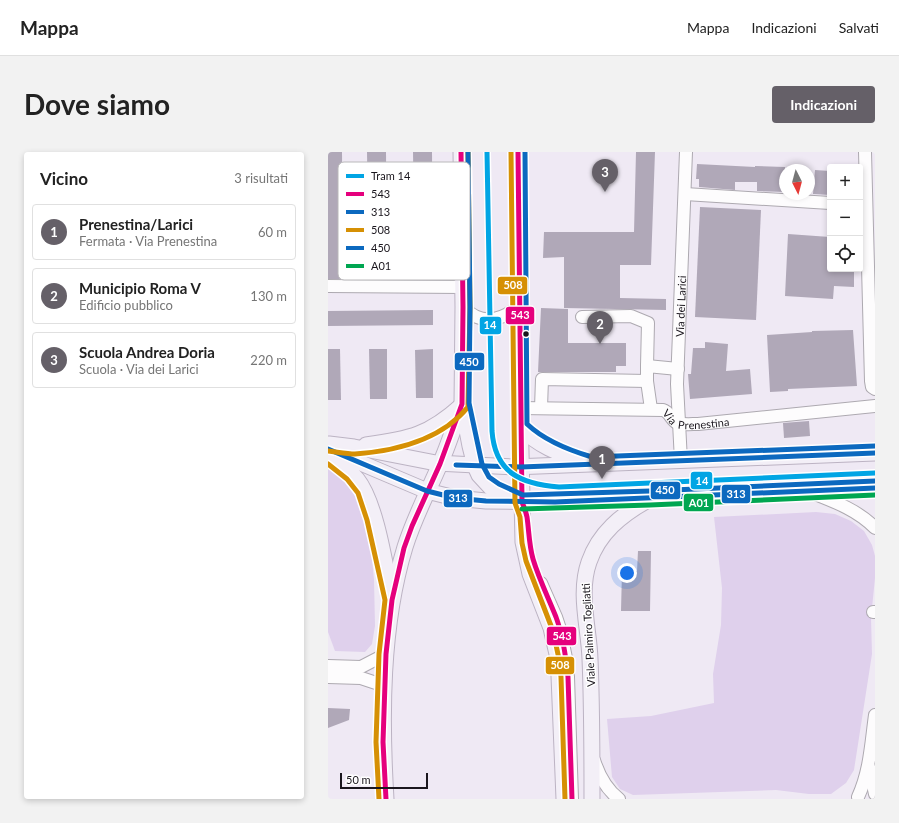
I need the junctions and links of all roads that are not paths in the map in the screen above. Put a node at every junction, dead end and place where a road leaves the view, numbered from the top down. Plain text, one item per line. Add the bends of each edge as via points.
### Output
1 (461, 152) edge
2 (518, 152) edge
3 (686, 152) edge
4 (865, 152) edge
5 (461, 162) edge
6 (685, 194) junction
7 (827, 203) edge
8 (863, 205) edge
9 (462, 280) edge
10 (328, 286) edge
11 (462, 287) junction
12 (520, 305) junction
13 (463, 308) junction
14 (582, 317) dead end
15 (647, 366) junction
16 (678, 369) junction
17 (647, 381) junction
18 (875, 389) edge
19 (462, 404) junction
20 (875, 406) edge
21 (520, 408) junction
22 (541, 408) junction
23 (651, 409) junction
24 (679, 424) junction
25 (520, 427) junction
26 (328, 444) edge
27 (354, 447) junction
28 (328, 449) edge
29 (875, 453) edge
30 (328, 454) edge
31 (681, 461) junction
32 (440, 464) junction
33 (591, 464) junction
34 (475, 466) junction
35 (521, 467) junction
36 (875, 488) edge
37 (427, 491) junction
38 (805, 491) junction
39 (650, 498) junction
40 (522, 502) junction
41 (875, 528) edge
42 (392, 600) junction
43 (386, 654) junction
44 (328, 666) edge
45 (328, 677) edge
46 (385, 686) junction
47 (875, 715) edge
48 (592, 754) junction
49 (869, 766) junction
50 (875, 794) edge
51 (856, 798) edge
52 (386, 799) edge
53 (564, 799) edge
54 (572, 799) edge
55 (592, 799) edge
56 (619, 799) edge
57 (875, 799) edge

1 - 5 main road
2 - 12 main road, Viale Palmiro Togliatti
3 - 6 street, Via dei Larici
4 - 8 street
6 - 7 street
6 - 16 street, Via dei Larici
8 - 18 street via 871,381
9 - 11 main road
10 - 11 street
11 - 13 main road
12 - 13 street via 509,314 494,319 479,318
12 - 21 main road, Viale Palmiro Togliatti
13 - 19 main road
14 - 15 street via 631,316 648,323
15 - 16 street
15 - 17 street
16 - 24 street, Via dei Larici
17 - 22 street via 542,379
17 - 23 street
19 - 27 main road via 440,423 421,434
19 - 32 main road
19 - 34 main road
20 - 24 street, Via Prenestina
21 - 22 street, Via Prenestina
21 - 25 main road, Viale Palmiro Togliatti
22 - 23 street, Via Prenestina
23 - 24 street, Via Prenestina via 666,411
24 - 31 street, Via dei Larici
25 - 33 main road via 531,438 548,448
25 - 35 main road, Viale Palmiro Togliatti
26 - 27 main road
27 - 32 main road
28 - 37 main road
29 - 31 main road
30 - 42 main road via 352,474 364,490 373,513
31 - 33 main road
32 - 34 main road
32 - 37 main road
33 - 35 main road
34 - 35 main road
34 - 40 main road via 489,486
35 - 40 main road, Viale Palmiro Togliatti
36 - 38 main road
37 - 40 main road via 463,499
37 - 42 main road via 407,541
38 - 39 main road
38 - 41 street via 849,509
39 - 40 main road
39 - 48 main road, Viale Palmiro Togliatti via 611,526 598,542 587,568 585,601 590,658
40 - 53 main road, Viale Palmiro Togliatti via 526,560 551,628 557,654
40 - 54 street, Viale Palmiro Togliatti via 527,515 533,559 563,640 568,682
42 - 43 main road
43 - 44 street via 361,667
43 - 46 main road
45 - 46 street via 361,678
46 - 52 main road via 383,742
47 - 49 street
48 - 55 main road, Viale Palmiro Togliatti
48 - 56 street via 603,782
49 - 50 street
49 - 51 street via 864,784
51 - 57 street via 869,796

